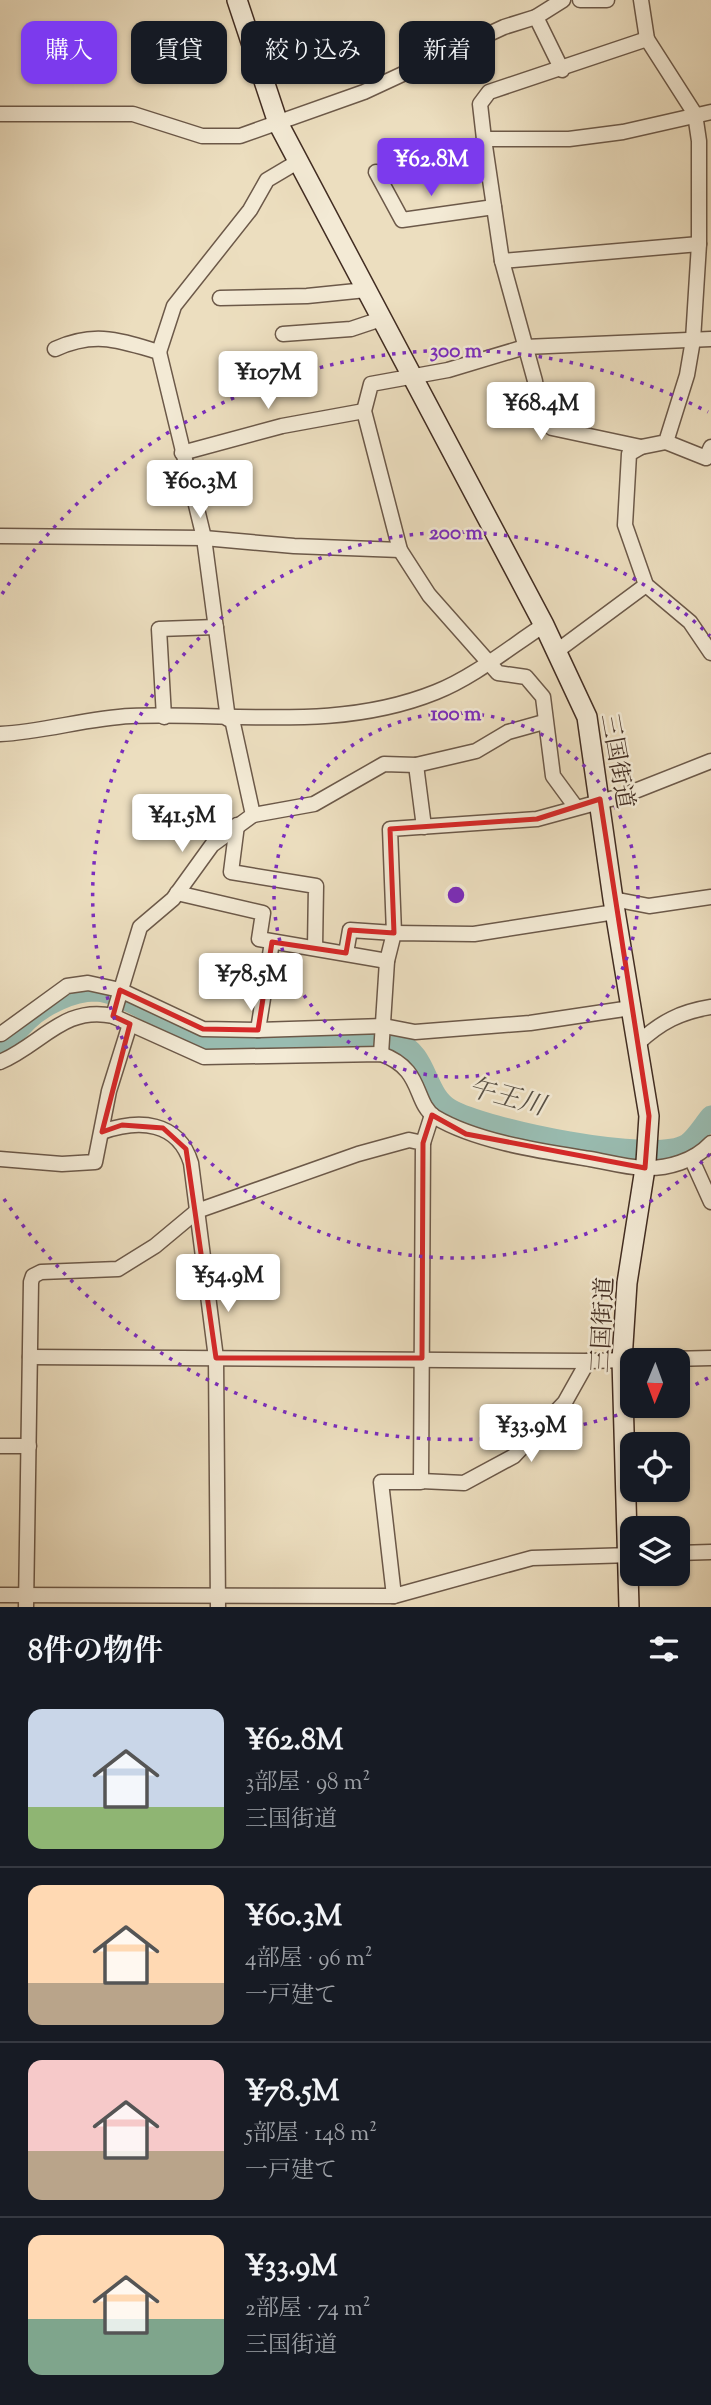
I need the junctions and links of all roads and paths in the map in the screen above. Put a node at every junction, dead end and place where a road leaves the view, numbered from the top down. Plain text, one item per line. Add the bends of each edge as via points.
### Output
1 (237, 0) edge
2 (563, 0) edge
3 (580, 0) edge
4 (607, 0) edge
5 (641, 0) edge
6 (536, 18) junction
7 (647, 38) junction
8 (562, 69) junction
9 (711, 112) edge
10 (0, 114) edge
11 (695, 114) junction
12 (278, 123) junction
13 (484, 139) junction
14 (299, 161) junction
15 (376, 172) dead end
16 (494, 207) junction
17 (699, 244) junction
18 (502, 261) junction
19 (366, 290) junction
20 (220, 298) dead end
21 (382, 319) junction
22 (283, 334) dead end
23 (711, 339) edge
24 (693, 340) junction
25 (525, 347) junction
26 (55, 349) dead end
27 (159, 352) junction
28 (412, 377) junction
29 (364, 411) junction
30 (666, 442) junction
31 (641, 447) junction
32 (711, 447) edge
33 (182, 453) junction
34 (0, 536) edge
35 (204, 538) junction
36 (400, 550) junction
37 (646, 585) junction
38 (544, 625) junction
39 (216, 626) junction
40 (557, 651) junction
41 (711, 653) edge
42 (489, 660) junction
43 (164, 717) junction
44 (230, 719) junction
45 (544, 722) junction
46 (0, 734) edge
47 (711, 761) edge
48 (416, 765) junction
49 (600, 799) junction
50 (575, 806) junction
51 (253, 815) junction
52 (237, 825) junction
53 (424, 827) junction
54 (177, 893) junction
55 (711, 897) edge
56 (614, 906) junction
57 (394, 933) junction
58 (272, 942) junction
59 (315, 948) junction
60 (346, 953) junction
61 (387, 961) junction
62 (120, 990) junction
63 (711, 1007) edge
64 (631, 1008) junction
65 (114, 1013) junction
66 (130, 1024) junction
67 (384, 1026) junction
68 (258, 1030) junction
69 (0, 1032) edge
70 (638, 1043) junction
71 (382, 1052) junction
72 (7, 1058) edge
73 (432, 1115) junction
74 (102, 1132) junction
75 (423, 1143) junction
76 (711, 1143) edge
77 (0, 1159) edge
78 (692, 1160) junction
79 (645, 1165) junction
80 (711, 1202) edge
81 (197, 1211) junction
82 (623, 1348) edge
83 (30, 1357) junction
84 (216, 1358) junction
85 (422, 1358) junction
86 (690, 1358) edge
87 (711, 1358) edge
88 (620, 1360) edge
89 (588, 1361) junction
90 (624, 1418) edge
91 (0, 1446) edge
92 (29, 1446) junction
93 (421, 1481) junction
94 (628, 1516) edge
95 (711, 1552) edge
96 (690, 1553) edge
97 (620, 1555) edge
98 (629, 1586) edge
99 (0, 1595) edge
100 (394, 1595) junction
101 (27, 1601) edge
102 (218, 1602) edge
103 (345, 1602) edge
104 (629, 1607) edge

1 - 12 street, 三国街道
2 - 6 street
3 - 4 street
5 - 7 street
6 - 8 street
6 - 12 street via 504,27 364,92
7 - 8 street
7 - 11 street
8 - 13 street via 489,92 480,104
9 - 11 street
10 - 12 street via 133,114 221,138
11 - 13 street via 582,137
11 - 17 street
12 - 14 street, 三国街道
13 - 16 street
14 - 19 street, 三国街道
14 - 27 street via 267,180 250,210 174,306
15 - 16 street via 402,220
16 - 18 street
17 - 18 street
17 - 24 street
18 - 25 street
19 - 20 street
19 - 21 street, 三国街道
21 - 22 street via 351,329
21 - 28 street, 三国街道
23 - 24 street
24 - 25 street
24 - 30 street
25 - 28 street
25 - 31 street via 546,425
26 - 27 street via 77,339 113,338
27 - 33 street
28 - 29 street via 371,384
28 - 38 street, 三国街道
29 - 33 street via 282,426
29 - 36 street
30 - 31 street
30 - 32 street via 706,457
31 - 37 street via 629,454 626,465 625,525
33 - 35 street
34 - 35 street
35 - 36 street
35 - 39 street
36 - 42 street via 429,595
37 - 40 street
37 - 41 street via 690,622
38 - 40 street, 三国街道
38 - 42 street
39 - 43 street via 159,629
39 - 44 street
40 - 49 street, 三国街道 via 587,717
42 - 44 street via 438,692 403,703 300,720
42 - 45 street via 498,673 526,677 543,697
43 - 44 street
43 - 46 street via 107,717 31,733
44 - 51 street
45 - 48 street via 508,732 476,751
45 - 50 street via 552,776
47 - 49 street via 625,795
48 - 51 street via 384,764 314,804
48 - 53 street
49 - 50 street
49 - 56 street, 三国街道
50 - 53 street via 537,819
51 - 52 street
52 - 54 street via 203,855
52 - 59 street via 231,872 316,886
53 - 57 street via 390,829
54 - 58 street via 263,913 259,939
54 - 62 street via 140,927
55 - 56 street
56 - 57 street via 474,934
56 - 64 street, 三国街道
57 - 60 street via 350,930
57 - 61 street
58 - 59 street
58 - 68 street
59 - 60 street
60 - 61 street
61 - 67 street
62 - 65 street
62 - 68 street via 203,1028
62 - 69 street via 88,983 67,986
63 - 70 street via 669,1018
64 - 67 street via 530,1023 415,1032
64 - 70 street, 三国街道
65 - 66 street
65 - 72 street via 78,1014
66 - 71 street via 204,1057
66 - 74 street via 109,1091
67 - 68 street
67 - 71 street
69 - 72 street
70 - 79 street, 三国街道 via 649,1116
71 - 73 street via 409,1071
73 - 75 street
73 - 79 street via 466,1133 556,1154
74 - 77 street via 95,1162
74 - 81 street via 122,1125 163,1128 178,1138 191,1163
75 - 81 street via 409,1140 358,1154
75 - 85 street
76 - 78 street
78 - 79 street
78 - 80 street
79 - 82 street, 三国街道 via 627,1283
81 - 83 street via 118,1269 33,1276
81 - 84 street
83 - 84 street
83 - 92 street
84 - 85 street
84 - 102 street
85 - 89 street
85 - 93 street
86 - 87 street
88 - 89 street
89 - 93 street via 565,1402 514,1456 464,1483
90 - 94 street, 三国街道
91 - 92 street
92 - 101 street
93 - 100 street via 381,1482
95 - 96 street
97 - 100 street via 532,1558
98 - 104 street, 三国街道
99 - 101 street
100 - 103 street
101 - 102 street
102 - 103 street

